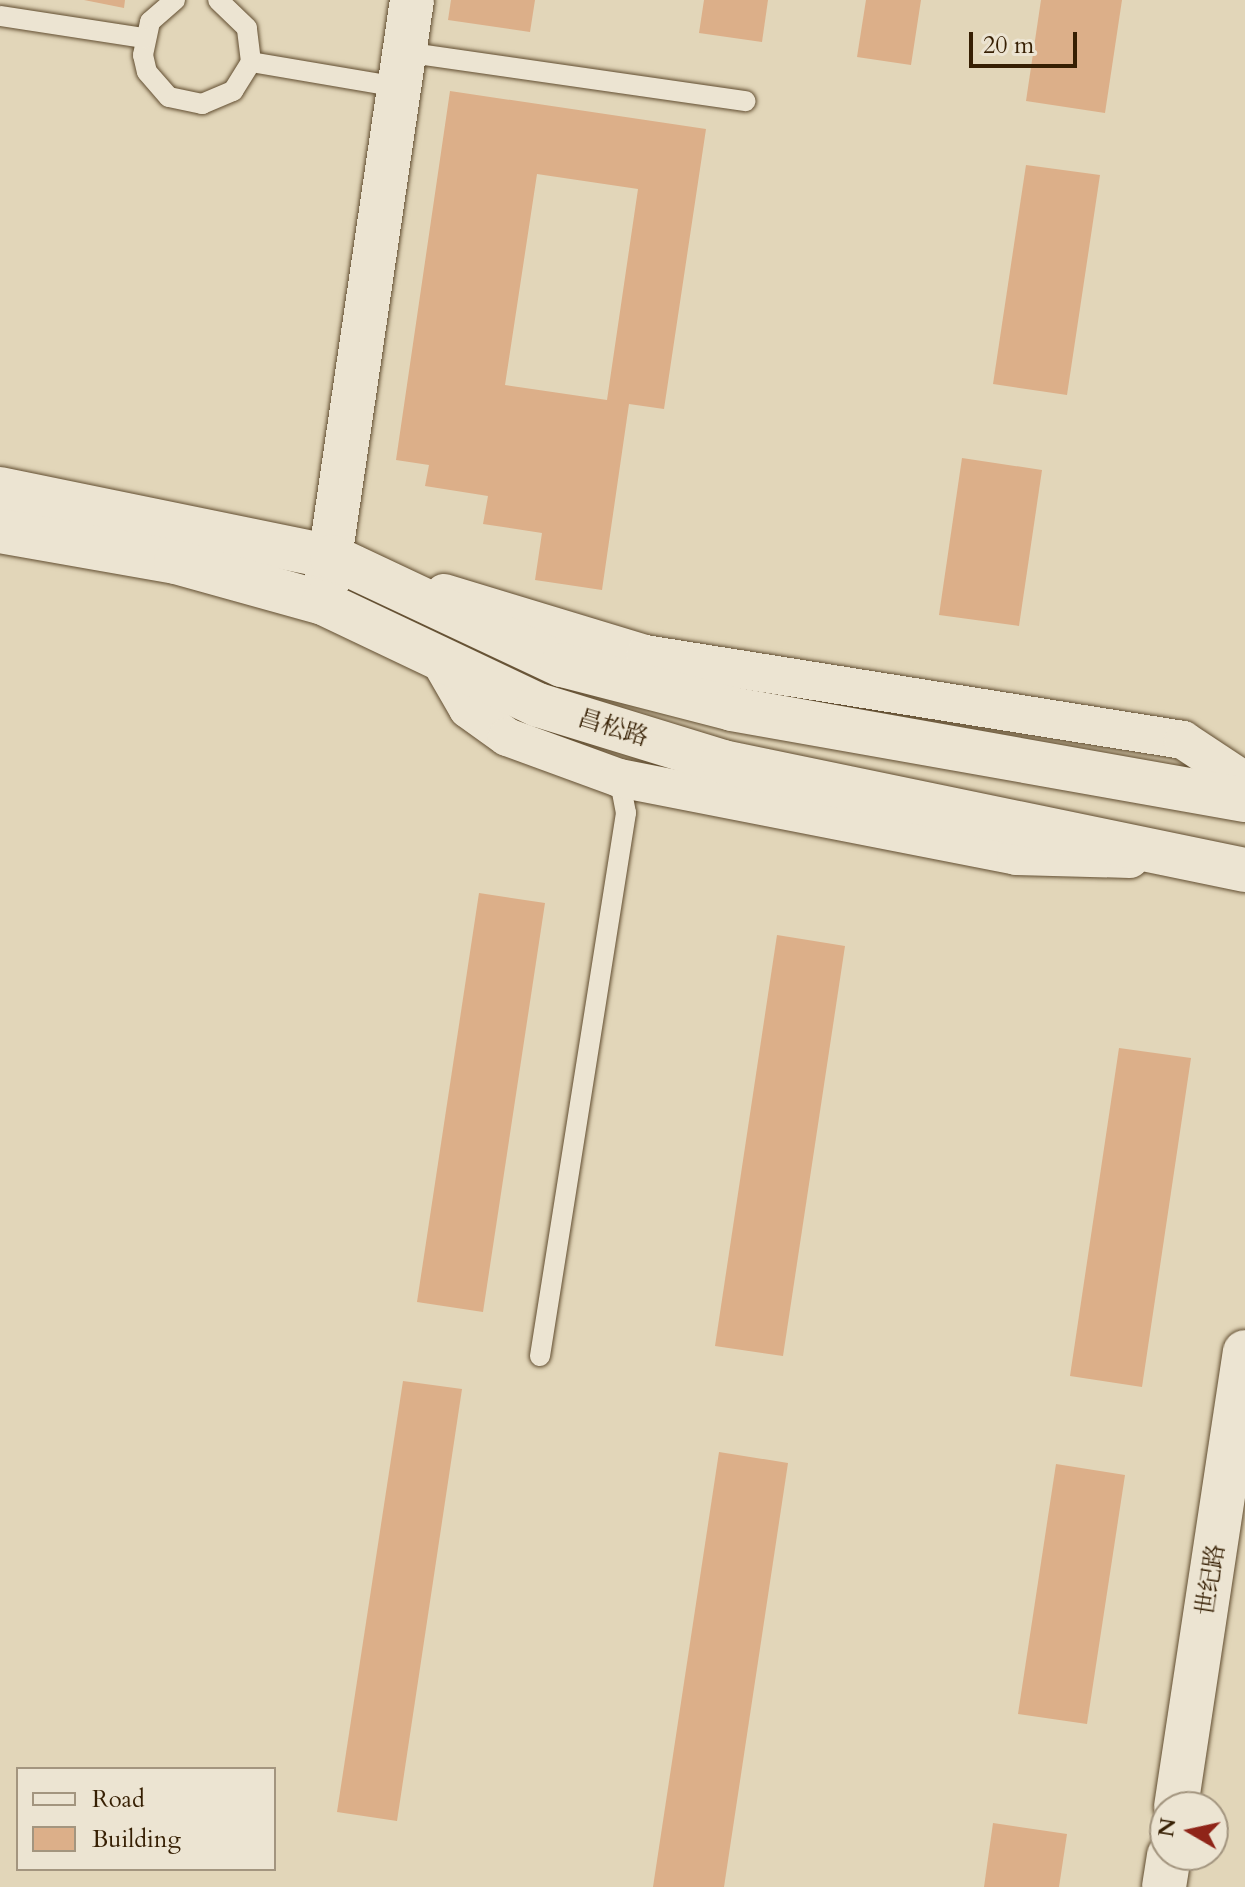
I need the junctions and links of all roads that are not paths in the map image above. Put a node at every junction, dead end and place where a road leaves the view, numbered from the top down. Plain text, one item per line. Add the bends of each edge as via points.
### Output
1 (175, 0) edge
2 (218, 0) edge
3 (412, 0) edge
4 (0, 16) edge
5 (144, 38) junction
6 (251, 62) junction
7 (402, 70) junction
8 (745, 101) dead end
9 (0, 489) edge
10 (0, 531) edge
11 (332, 557) junction
12 (323, 603) junction
13 (438, 657) junction
14 (619, 778) junction
15 (1245, 781) edge
16 (1245, 800) edge
17 (1225, 866) edge
18 (1245, 1352) edge
19 (540, 1356) dead end
20 (1178, 1791) edge

1 - 5 lane via 150,22
2 - 6 lane via 247,28
3 - 7 main road
4 - 5 lane
5 - 6 lane via 147,72 169,97 185,103 219,100 233,91
6 - 7 lane
7 - 8 lane
7 - 11 main road
9 - 11 main road, 昌松路
10 - 12 main road, 昌松路 via 176,562
11 - 12 main road
11 - 15 street via 645,654 1183,740
11 - 16 main road, 昌松路 via 578,669 732,709
12 - 13 main road, 昌松路
13 - 14 street via 468,709 507,737
13 - 17 main road, 昌松路 via 538,705 723,762
14 - 17 street via 1016,856
14 - 19 lane via 626,813
18 - 20 main road, 世纪路

